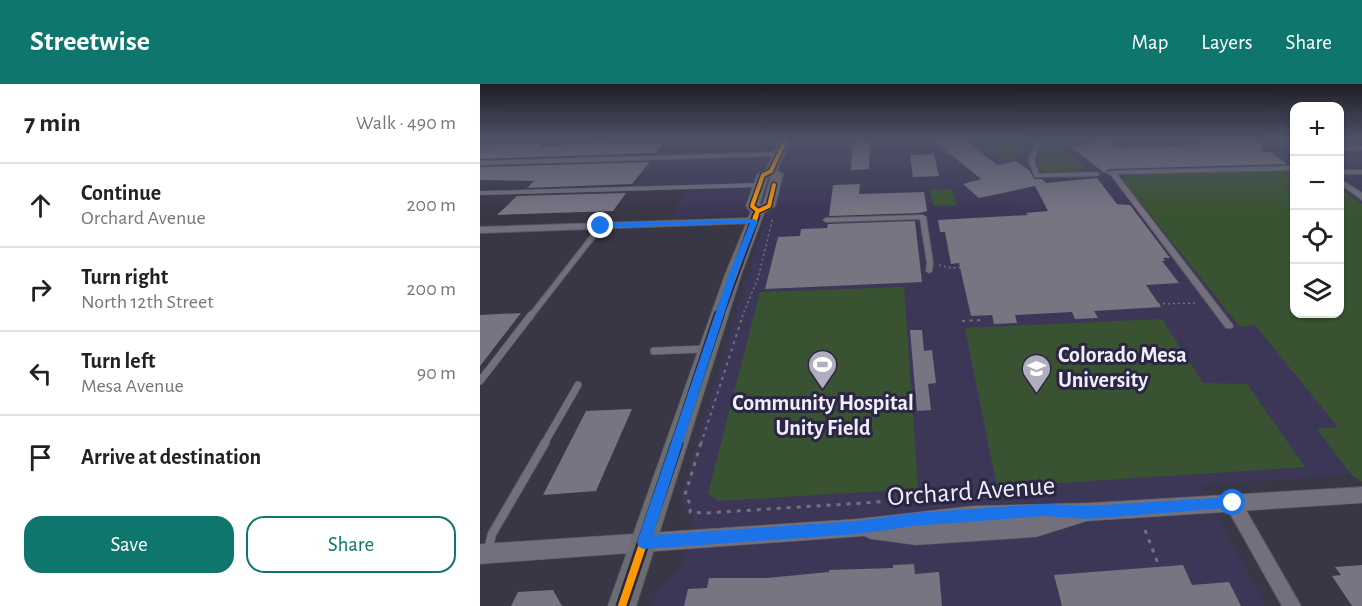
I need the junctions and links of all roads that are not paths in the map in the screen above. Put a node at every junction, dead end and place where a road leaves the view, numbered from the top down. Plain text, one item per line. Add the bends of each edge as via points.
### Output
1 (773, 163) edge
2 (1032, 163) edge
3 (1290, 168) edge
4 (771, 171) junction
5 (1344, 172) edge
6 (1362, 172) edge
7 (1097, 174) dead end
8 (1344, 184) edge
9 (759, 185) junction
10 (480, 193) edge
11 (1362, 197) edge
12 (756, 216) junction
13 (826, 220) dead end
14 (601, 226) junction
15 (480, 230) edge
16 (929, 271) dead end
17 (1229, 326) dead end
18 (708, 349) junction
19 (654, 351) dead end
20 (480, 381) edge
21 (578, 385) dead end
22 (1362, 495) edge
23 (1233, 503) junction
24 (644, 542) junction
25 (483, 554) edge
26 (622, 606) edge
27 (1292, 606) edge

1 - 4 main road
2 - 7 street via 1037,176
3 - 17 street via 1111,173
4 - 9 main road via 763,175
4 - 12 main road via 777,174 768,206
5 - 6 street
8 - 11 street
9 - 10 lane
9 - 12 main road via 752,206
12 - 14 street
12 - 18 main road
13 - 16 street via 923,217
14 - 15 street
14 - 20 lane
18 - 19 lane
18 - 24 main road
21 - 25 lane
22 - 23 street, Orchard Avenue
23 - 24 street, Orchard Avenue via 1088,513 1036,528 939,535 857,528
23 - 27 street
24 - 25 street, Orchard Avenue
24 - 26 main road

